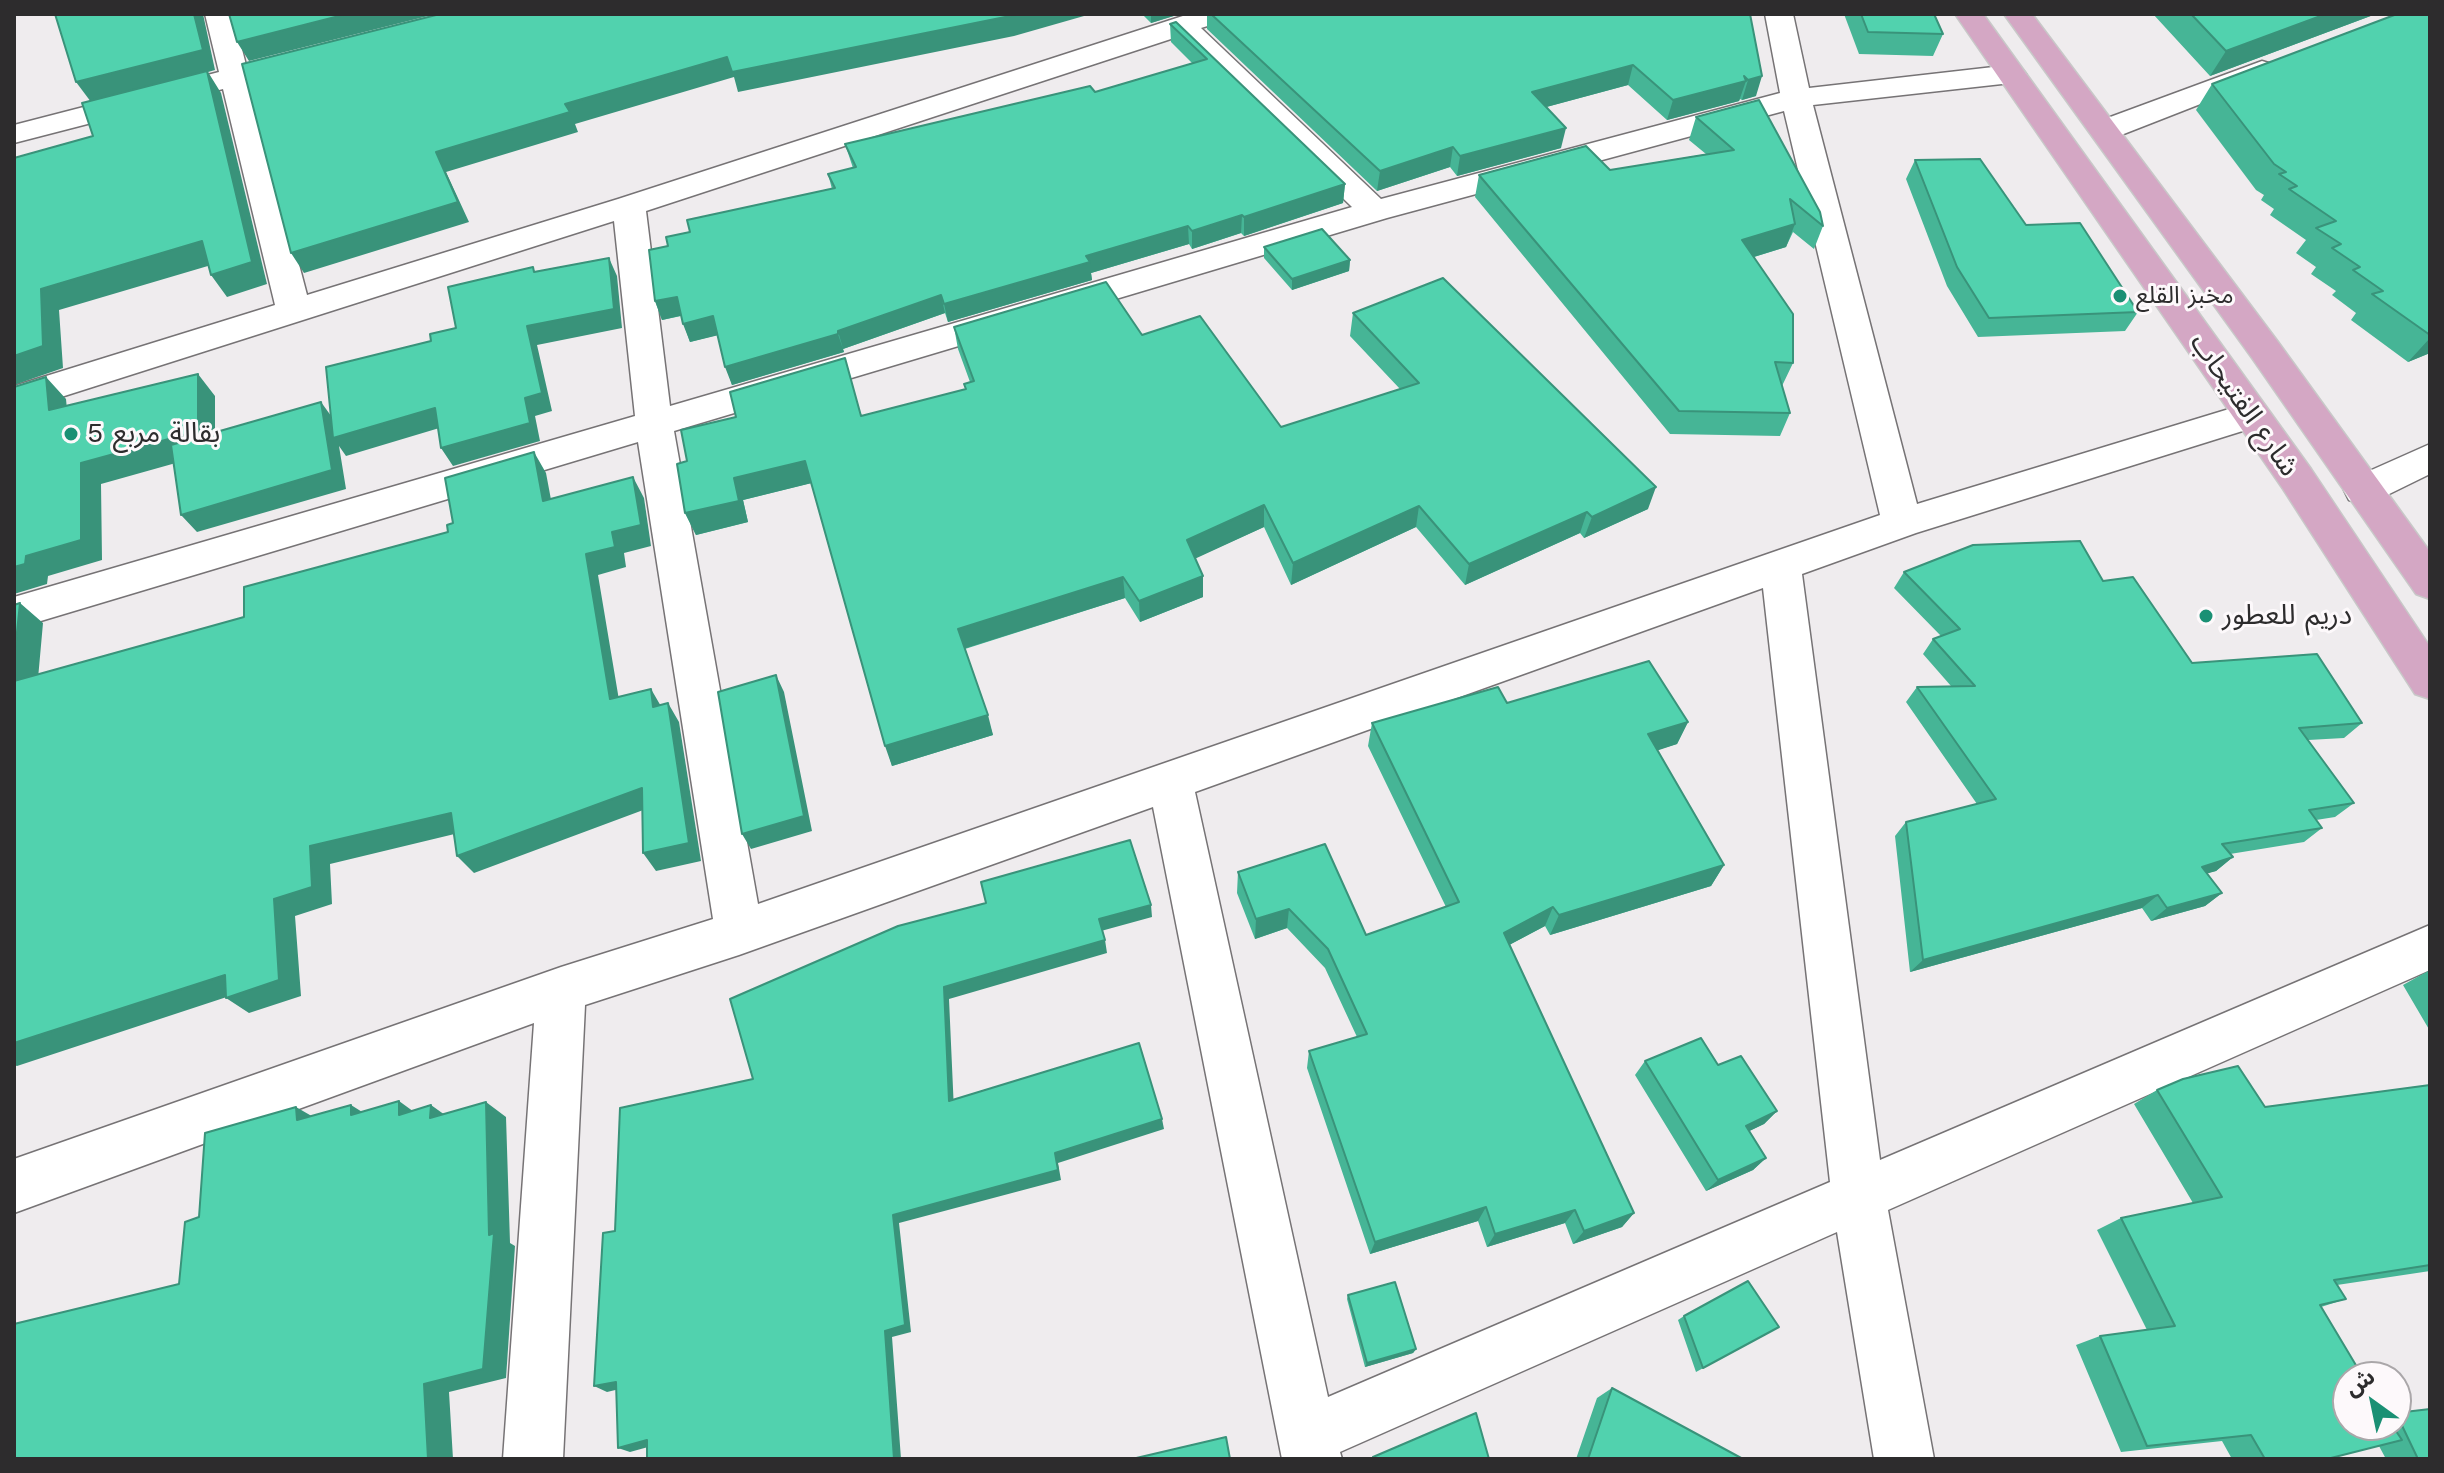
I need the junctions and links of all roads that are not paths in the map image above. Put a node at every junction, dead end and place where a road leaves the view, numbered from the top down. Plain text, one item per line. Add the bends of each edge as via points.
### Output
1 (219, 14) edge
2 (1217, 14) edge
3 (1779, 14) edge
4 (1969, 14) edge
5 (2018, 14) edge
6 (1181, 25) junction
7 (328, 53) edge
8 (2294, 58) edge
9 (2011, 74) junction
10 (236, 76) junction
11 (1796, 98) junction
12 (2105, 130) junction
13 (14, 134) edge
14 (629, 206) junction
15 (1375, 211) junction
16 (293, 309) junction
17 (14, 399) edge
18 (2252, 415) junction
19 (654, 423) junction
20 (2430, 458) edge
21 (2363, 490) junction
22 (1902, 523) junction
23 (1781, 566) junction
24 (2430, 583) edge
25 (14, 613) edge
26 (2430, 682) edge
27 (1170, 780) junction
28 (739, 933) junction
29 (2430, 947) edge
30 (561, 990) junction
31 (14, 1186) edge
32 (1858, 1195) junction
33 (1310, 1447) edge
34 (533, 1459) edge
35 (1904, 1459) edge

1 - 10 street
2 - 6 street
3 - 11 street
4 - 9 main road, شارع الفتيحاب
5 - 12 main road, شارع الفتيحاب
6 - 14 street
6 - 15 street
7 - 10 street
8 - 12 street
9 - 11 street
9 - 18 main road, شارع الفتيحاب
10 - 13 street
10 - 16 street
11 - 15 street
11 - 22 street
12 - 21 main road, شارع الفتيحاب
14 - 16 street
14 - 19 street
15 - 19 street
16 - 17 street
18 - 22 street
18 - 26 main road, شارع الفتيحاب
19 - 25 street
19 - 28 street
20 - 21 street
21 - 24 main road, شارع الفتيحاب
22 - 23 street
23 - 27 street
23 - 32 street
27 - 28 street
27 - 33 street
28 - 30 street
29 - 32 street
30 - 31 street
30 - 34 street
32 - 33 street
32 - 35 street

